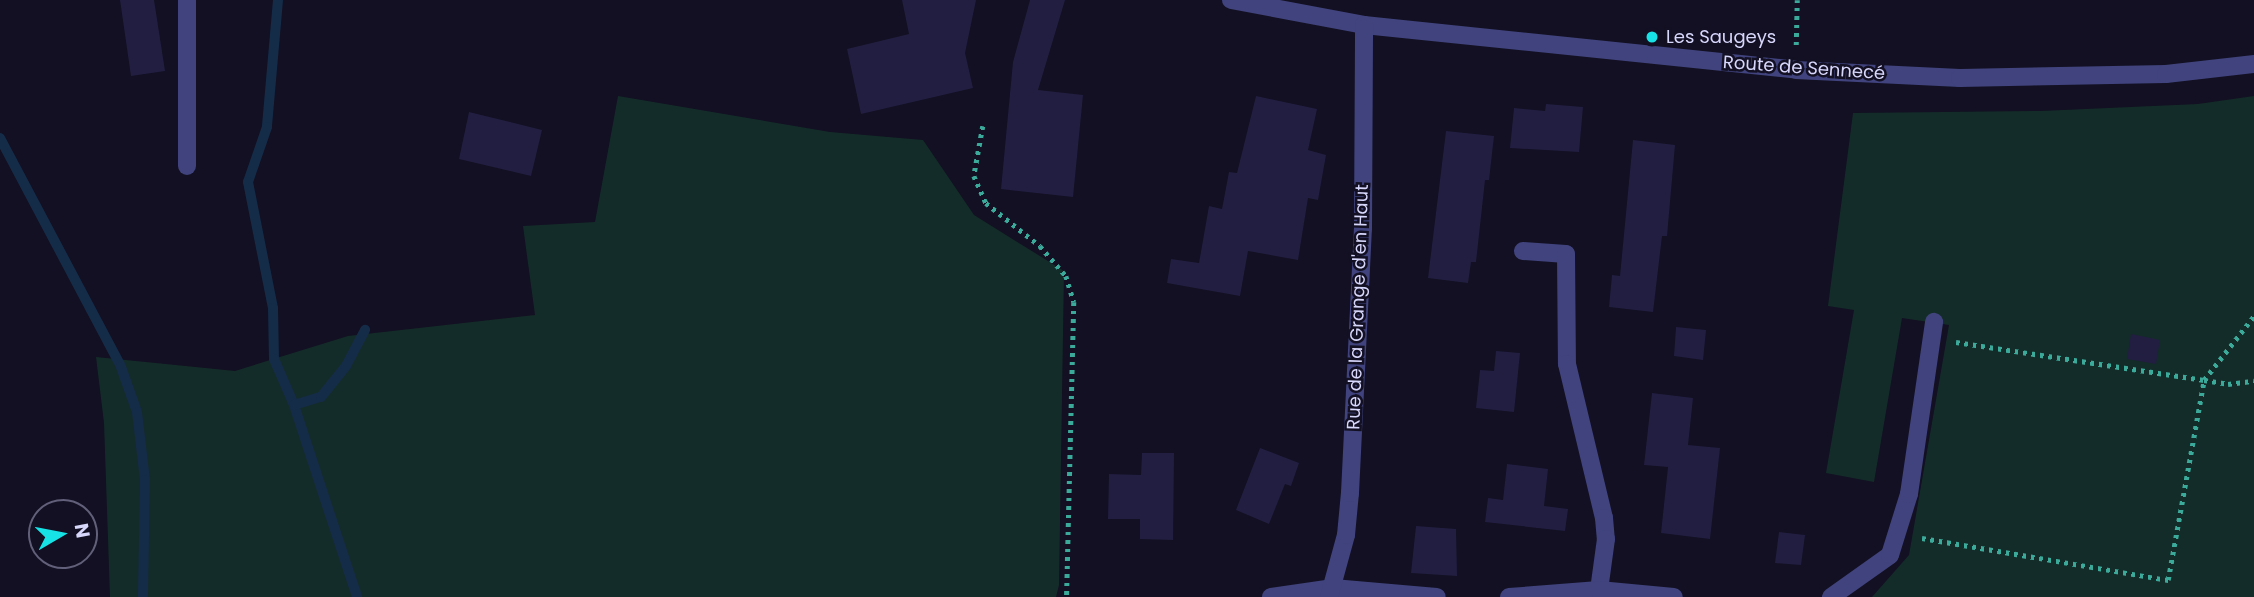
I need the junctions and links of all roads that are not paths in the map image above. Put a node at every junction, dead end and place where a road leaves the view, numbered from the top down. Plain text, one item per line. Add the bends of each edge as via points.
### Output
1 (187, 0) edge
2 (1231, 0) edge
3 (1364, 25) junction
4 (2254, 64) edge
5 (187, 166) dead end
6 (1523, 251) dead end
7 (1932, 330) road end
8 (1599, 590) junction
9 (1331, 592) edge
10 (1271, 597) edge
11 (1437, 597) edge
12 (1509, 597) edge
13 (1674, 597) edge
14 (1830, 597) edge

1 - 5 street
2 - 3 street, Route de Sennecé
3 - 4 street, Route de Sennecé via 1796,70 1960,78 2165,74
3 - 9 street, Rue de la Grange d'en Haut via 1363,229 1350,493 1346,535
6 - 8 street via 1566,254 1567,364 1605,518
7 - 14 street via 1909,494 1890,555
8 - 12 street
8 - 13 street
9 - 10 street
9 - 11 street

